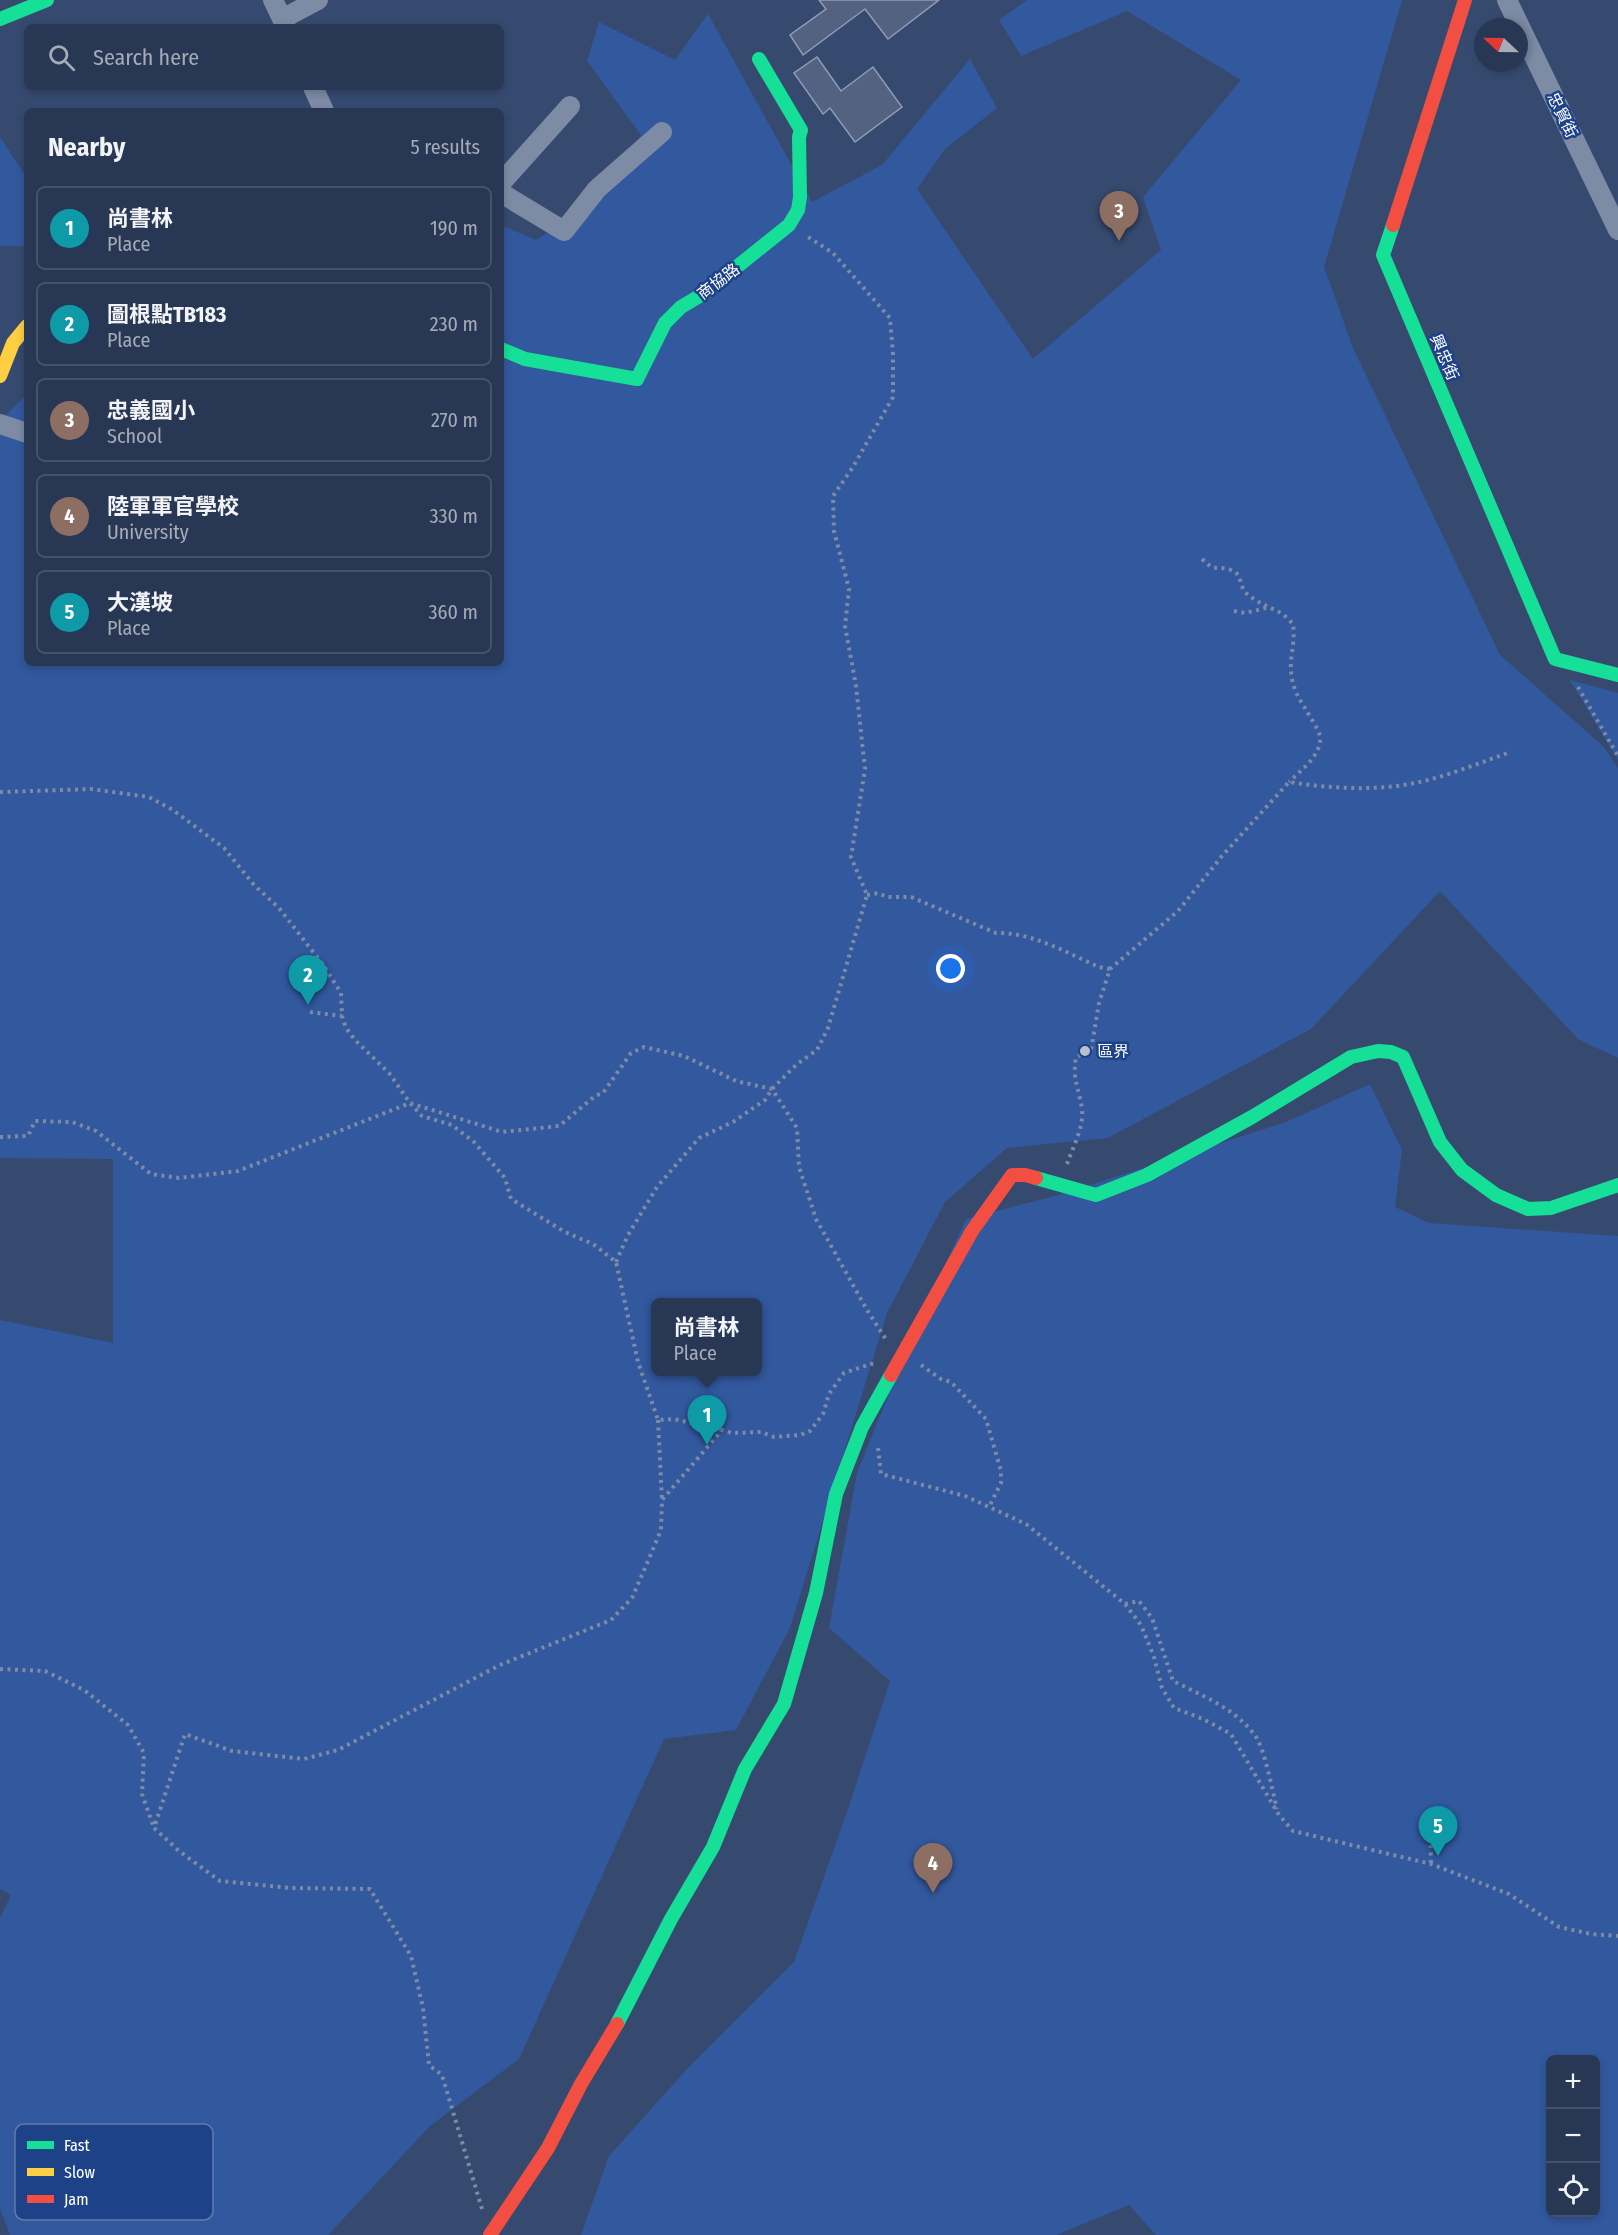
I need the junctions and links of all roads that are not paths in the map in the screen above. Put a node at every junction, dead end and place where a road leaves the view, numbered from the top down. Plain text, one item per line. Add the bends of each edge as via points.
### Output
1 (47, 0) edge
2 (273, 0) edge
3 (318, 0) edge
4 (1465, 0) edge
5 (1508, 0) edge
6 (0, 20) edge
7 (284, 23) edge
8 (759, 59) dead end
9 (314, 90) edge
10 (570, 106) dead end
11 (323, 108) edge
12 (662, 132) dead end
13 (504, 180) edge
14 (504, 195) edge
15 (1618, 230) edge
16 (24, 328) edge
17 (504, 351) edge
18 (0, 376) edge
19 (0, 424) edge
20 (24, 432) edge
21 (1618, 675) edge
22 (1618, 1185) edge
23 (490, 2235) edge

1 - 6 street
2 - 7 street
3 - 7 street
4 - 21 street, 興忠街 via 1383,255 1555,659
5 - 15 street, 忠貿街
8 - 17 street, 商協路 via 801,130 800,197 789,225 665,322 637,379 525,359
9 - 11 street
10 - 13 street
12 - 14 street via 597,189 564,231
16 - 18 street via 18,333
19 - 20 street
22 - 23 street via 1551,1208 1528,1209 1496,1195 1462,1170 1440,1142 1403,1057 1378,1051 1351,1057 1147,1175 1096,1195 1012,1175 972,1231 862,1427 836,1494 816,1593 784,1704 745,1769 713,1847 670,1919 624,2011 548,2148

